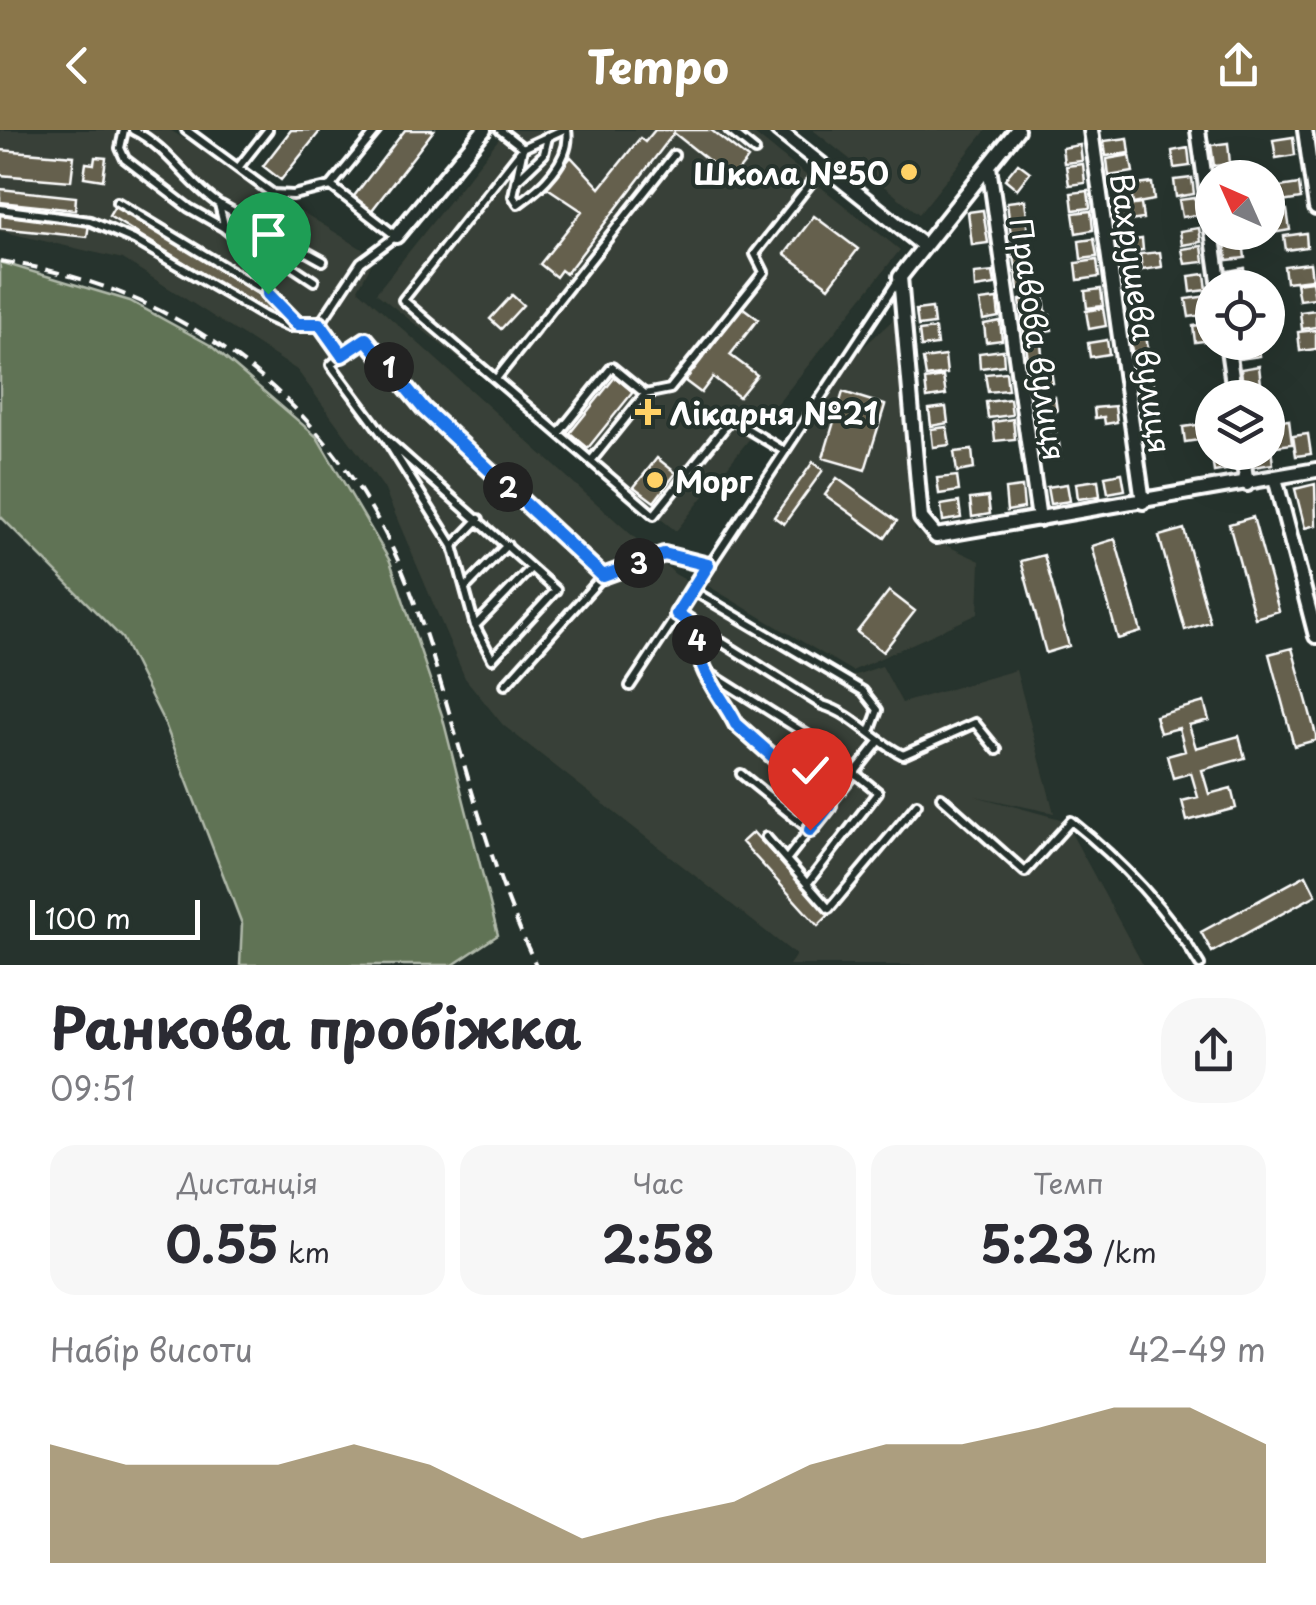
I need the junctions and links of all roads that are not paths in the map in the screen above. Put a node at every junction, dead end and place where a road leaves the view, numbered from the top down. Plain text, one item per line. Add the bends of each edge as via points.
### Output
1 (124, 130) edge
2 (133, 130) edge
3 (186, 130) edge
4 (268, 130) edge
5 (377, 130) edge
6 (484, 130) edge
7 (500, 130) edge
8 (564, 130) edge
9 (729, 130) edge
10 (778, 130) edge
11 (1017, 130) edge
12 (1091, 130) edge
13 (1198, 130) edge
14 (1305, 130) edge
15 (548, 136) junction
16 (523, 148) junction
17 (755, 150) dead end
18 (674, 155) dead end
19 (824, 166) junction
20 (989, 166) junction
21 (238, 168) junction
22 (516, 180) junction
23 (331, 186) junction
24 (118, 202) dead end
25 (220, 204) junction
26 (1316, 208) edge
27 (0, 209) edge
28 (226, 229) junction
29 (396, 236) junction
30 (924, 246) junction
31 (255, 253) junction
32 (322, 260) dead end
33 (1217, 270) edge
34 (900, 277) junction
35 (314, 281) dead end
36 (268, 294) junction
37 (297, 324) junction
38 (320, 324) junction
39 (342, 355) junction
40 (496, 380) junction
41 (645, 394) junction
42 (559, 432) junction
43 (386, 438) junction
44 (784, 450) junction
45 (591, 461) junction
46 (1245, 470) edge
47 (1316, 470) edge
48 (1275, 478) junction
49 (1247, 484) junction
50 (1143, 502) junction
51 (479, 519) junction
52 (1039, 519) junction
53 (506, 545) junction
54 (453, 546) junction
55 (708, 565) junction
56 (531, 568) junction
57 (603, 576) junction
58 (466, 587) junction
59 (692, 590) junction
60 (677, 614) junction
61 (475, 626) junction
62 (700, 629) junction
63 (1316, 636) edge
64 (706, 670) junction
65 (505, 686) dead end
66 (630, 686) dead end
67 (870, 732) junction
68 (878, 743) junction
69 (997, 750) dead end
70 (741, 774) dead end
71 (855, 774) junction
72 (941, 796) dead end
73 (917, 804) dead end
74 (829, 806) junction
75 (810, 830) junction
76 (766, 836) dead end
77 (786, 860) junction
78 (807, 884) junction
79 (1200, 965) edge

1 - 28 lane via 125,159
2 - 25 lane via 155,140 200,192
3 - 21 lane
4 - 21 lane
5 - 23 lane
6 - 29 street
7 - 16 lane
8 - 15 lane
8 - 22 lane via 564,156 518,204
9 - 17 lane
10 - 19 street
11 - 20 street
12 - 50 street, Вахрушева вулиця
13 - 33 street
14 - 26 street
15 - 16 lane
15 - 22 lane via 544,154
16 - 22 lane
16 - 40 lane via 403,300
18 - 40 lane
19 - 30 street
19 - 41 lane via 755,254 764,272 670,389
20 - 30 street
20 - 52 street, Правова вулиця
21 - 23 lane via 273,194
23 - 29 lane
24 - 36 lane
25 - 28 lane
25 - 32 lane
27 - 37 lane via 90,221 266,317
28 - 31 lane
29 - 38 lane via 362,262
30 - 34 street
31 - 35 lane
31 - 36 lane
34 - 44 lane
34 - 52 street via 920,518 936,536
36 - 37 lane
37 - 38 lane
38 - 39 lane
39 - 43 lane via 331,365
39 - 57 lane via 366,339 424,409
40 - 42 lane
41 - 42 lane via 612,367
41 - 45 lane
42 - 45 lane
43 - 51 lane
43 - 54 lane
44 - 45 lane via 731,419 654,515
44 - 55 lane
46 - 49 street
47 - 48 street
48 - 49 street
48 - 63 street
49 - 50 street
50 - 52 street
51 - 53 lane
51 - 54 lane
53 - 56 lane
53 - 58 lane
54 - 58 lane
55 - 57 lane via 664,554
55 - 59 lane
56 - 61 lane
56 - 61 lane via 556,590 492,659
57 - 65 lane
58 - 61 lane
59 - 60 lane
59 - 67 lane via 863,691 878,710
60 - 62 lane
60 - 66 lane
62 - 64 lane via 695,650
62 - 67 lane
64 - 71 lane
64 - 74 lane via 713,694 736,724
67 - 68 lane
68 - 69 lane via 902,755 975,723
68 - 71 lane
70 - 75 lane
71 - 74 lane
71 - 78 lane via 878,792
72 - 79 lane via 1024,872 1071,821 1114,855 1176,924
73 - 78 lane via 829,910
74 - 75 lane
75 - 77 lane
76 - 77 lane
77 - 78 lane

